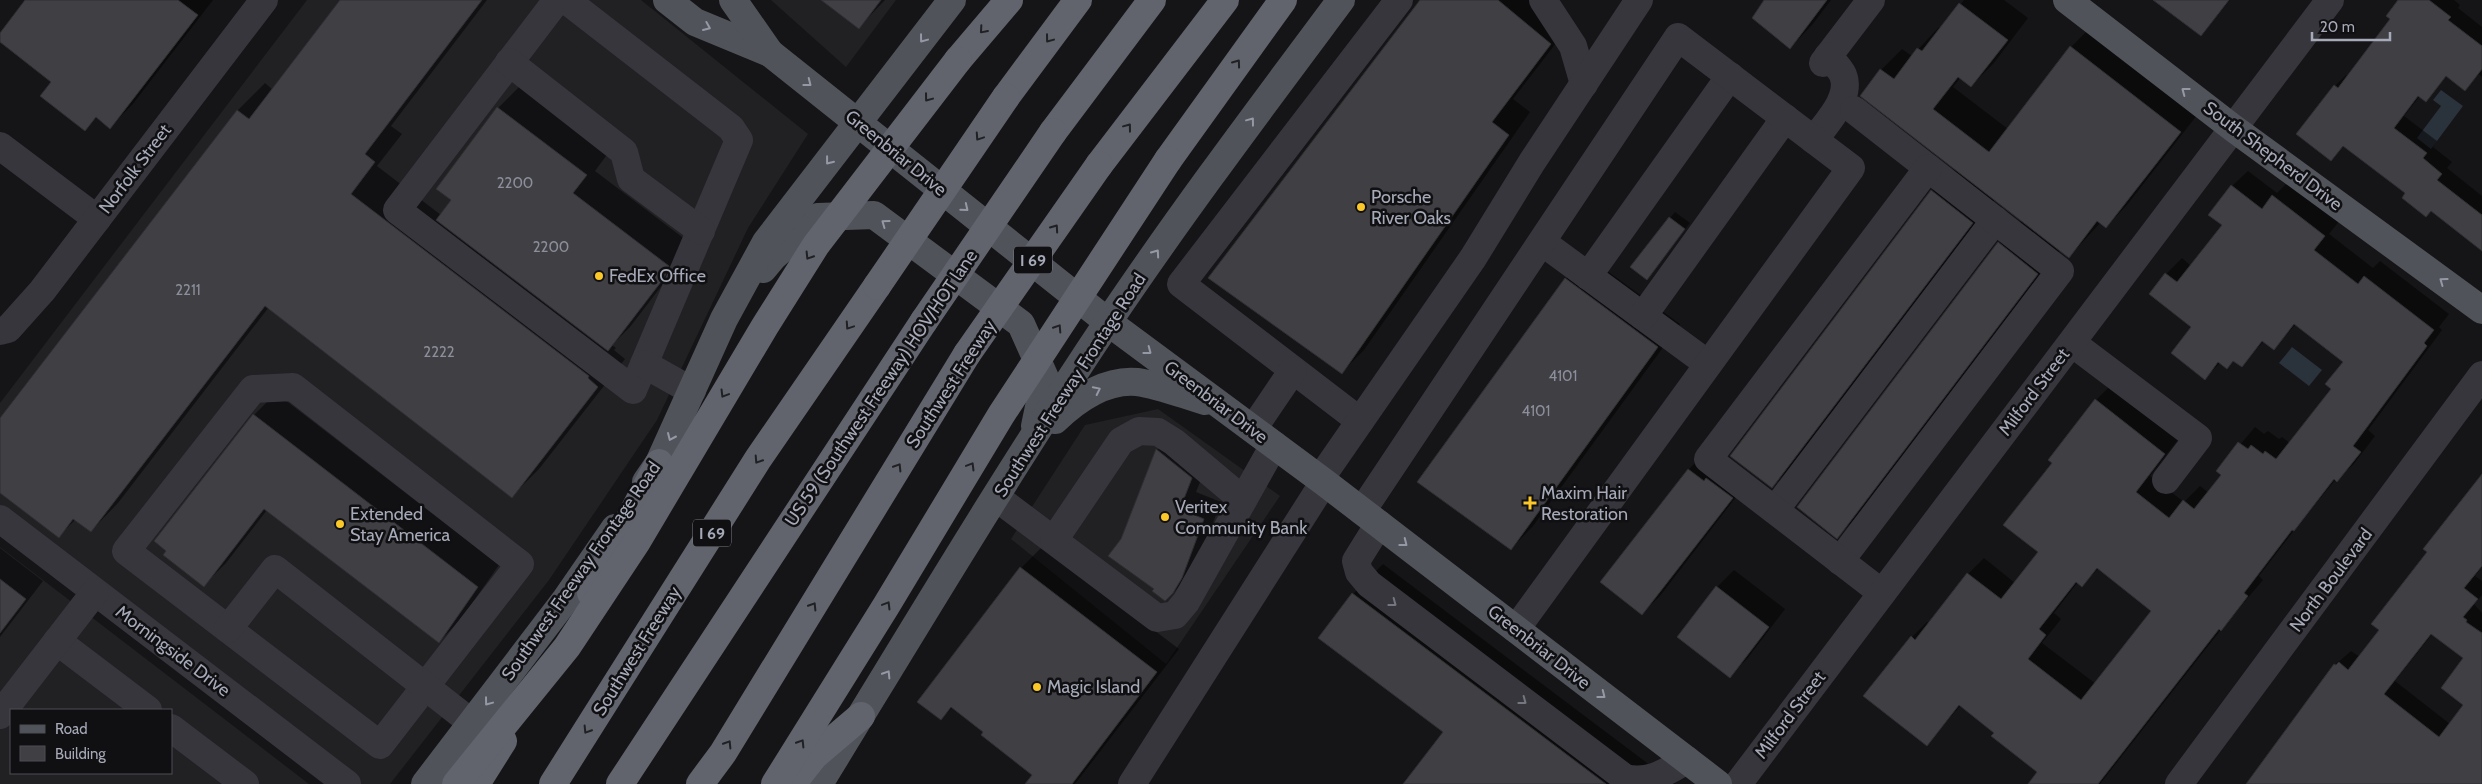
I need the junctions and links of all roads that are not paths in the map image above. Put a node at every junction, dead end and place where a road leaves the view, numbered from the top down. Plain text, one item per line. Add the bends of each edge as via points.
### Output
1 (264, 0) edge
2 (557, 0) edge
3 (566, 0) edge
4 (667, 0) edge
5 (733, 0) edge
6 (952, 0) edge
7 (1009, 0) edge
8 (1078, 0) edge
9 (1152, 0) edge
10 (1225, 0) edge
11 (1283, 0) edge
12 (1341, 0) edge
13 (1399, 0) edge
14 (1543, 0) edge
15 (1638, 0) edge
16 (1871, 0) edge
17 (2067, 0) edge
18 (2330, 0) edge
19 (770, 53) junction
20 (509, 62) junction
21 (1730, 76) junction
22 (1584, 84) junction
23 (1854, 110) dead end
24 (1785, 118) junction
25 (859, 123) junction
26 (2234, 128) junction
27 (1814, 140) junction
28 (0, 146) edge
29 (1928, 168) junction
30 (97, 218) junction
31 (1995, 220) junction
32 (700, 231) junction
33 (1542, 242) junction
34 (1588, 276) junction
35 (2482, 310) edge
36 (1643, 316) junction
37 (724, 319) junction
38 (1108, 322) junction
39 (0, 331) edge
40 (2072, 343) junction
41 (644, 364) junction
42 (1708, 364) junction
43 (1293, 370) junction
44 (2482, 375) edge
45 (692, 391) junction
46 (1220, 405) junction
47 (1360, 421) junction
48 (1253, 429) junction
49 (1032, 442) junction
50 (1274, 445) junction
51 (659, 463) junction
52 (1322, 480) junction
53 (2166, 480) dead end
54 (997, 498) junction
55 (1243, 500) junction
56 (1775, 510) junction
57 (1371, 518) junction
58 (0, 519) edge
59 (1054, 540) junction
60 (1840, 561) junction
61 (95, 592) junction
62 (1882, 593) junction
63 (228, 629) junction
64 (1516, 629) junction
65 (57, 641) junction
66 (425, 687) junction
67 (147, 709) edge
68 (0, 715) edge
69 (861, 716) junction
70 (472, 723) junction
71 (172, 729) edge
72 (1687, 760) junction
73 (245, 784) edge
74 (347, 784) edge
75 (425, 784) edge
76 (456, 784) edge
77 (476, 784) edge
78 (553, 784) edge
79 (620, 784) edge
80 (700, 784) edge
81 (775, 784) edge
82 (792, 784) edge
83 (820, 784) edge
84 (1132, 784) edge
85 (1718, 784) edge
86 (1738, 784) edge
87 (2179, 784) edge

1 - 30 street, Norfolk Street
2 - 20 street
3 - 32 street via 731,128 739,140
4 -> 19 main road via 695,22
5 - 19 main road, Greenbriar Drive
6 -> 25 main road, Southwest Freeway Frontage Road
7 -> 76 highway, bridge via 958,60 816,245 636,543 567,647
8 -> 78 highway, Southwest Freeway / I 69, bridge via 1006,96 758,459
9 - 79 highway, US 59 (Southwest Freeway) HOV/HOT lane, bridge via 1054,132 924,322
80 -> 10 highway, Southwest Freeway / I 69, bridge via 723,753 967,354 1099,166
81 -> 11 highway, bridge via 1001,416 1168,160
38 -> 12 main road, Southwest Freeway Frontage Road
13 - 43 street via 1181,284
14 - 22 street via 1573,46
15 - 22 street
16 - 27 street via 1826,60 1843,74 1845,85 1842,100
26 -> 17 main road, South Shepherd Drive
18 - 26 street, Milford Street
19 -> 25 main road, Greenbriar Drive
20 - 32 street via 624,152 631,179
20 - 41 street via 396,210 633,390
21 - 24 street
21 - 33 street via 1678,37
21 - 34 street
22 - 47 street via 1473,258
23 - 29 street
24 - 27 street
24 - 36 street
25 -> 37 main road, Southwest Freeway Frontage Road via 766,242
25 -> 38 main road, Greenbriar Drive
35 -> 26 main road, South Shepherd Drive
26 - 40 street, Milford Street
27 - 42 street via 1851,168
28 - 30 street
29 - 31 street
29 - 56 street via 1708,459
30 - 39 street, Norfolk Street via 42,291 8,329
31 - 56 street
31 - 60 street via 2060,271
32 - 41 street
33 - 34 street
33 - 57 street
34 - 36 street
36 - 42 street
37 - 45 main road, Southwest Freeway Frontage Road
49 -> 37 main road via 1045,378 1021,324 874,215 818,217 772,257
38 -> 46 main road, Greenbriar Drive
38 - 49 main road, Southwest Freeway Frontage Road
40 - 53 street via 2198,438
40 - 62 street, Milford Street
41 - 45 street
42 - 64 street
43 - 47 street
43 - 48 street
44 - 87 street, North Boulevard
45 -> 51 main road, Southwest Freeway Frontage Road
46 - 48 main road, Greenbriar Drive
49 -> 46 main road via 1071,405 1101,387 1136,382
47 - 52 street
48 - 50 main road, Greenbriar Drive
49 - 54 main road, Southwest Freeway Frontage Road
50 - 52 main road, Greenbriar Drive
50 - 55 street
51 -> 70 main road, Southwest Freeway Frontage Road via 566,599
51 - 77 highway via 571,632
52 - 57 main road, Greenbriar Drive
52 - 84 street
54 - 59 street
69 -> 54 main road, Southwest Freeway Frontage Road
55 - 59 street via 1174,442 1158,432 1139,431 1121,441
55 - 59 street via 1175,616 1157,618
56 - 60 street
57 -> 64 main road, Greenbriar Drive
57 -> 72 street via 1356,561 1359,572 1369,584 1624,778 1636,782 1649,781
58 - 61 street, Morningside Drive
60 - 62 street
61 - 65 street
61 - 74 street, Morningside Drive
62 - 86 street, Milford Street
63 - 66 street via 380,745
63 - 66 street via 275,569
63 - 66 street via 126,551 253,389 293,387 520,564
64 -> 72 main road, Greenbriar Drive
65 - 67 street
65 - 68 street
66 - 70 street
69 - 82 highway via 814,756
69 - 83 main road, Southwest Freeway Frontage Road
70 - 75 main road, Southwest Freeway Frontage Road
71 - 73 street
72 - 85 main road, Greenbriar Drive

